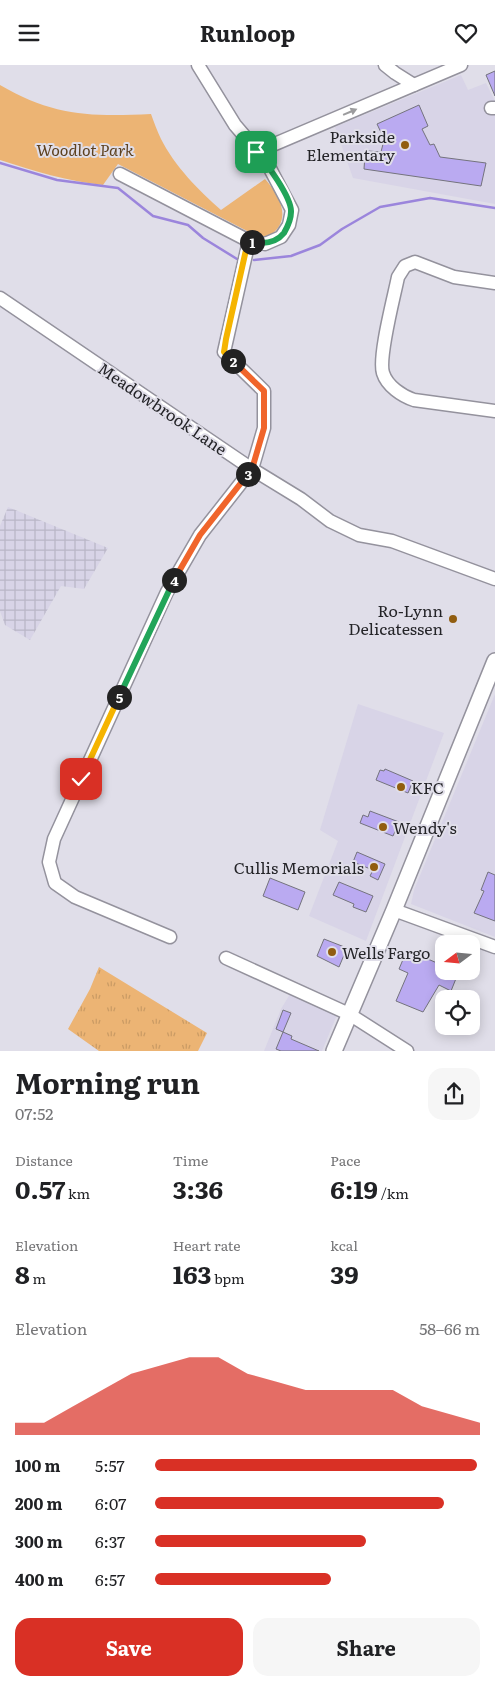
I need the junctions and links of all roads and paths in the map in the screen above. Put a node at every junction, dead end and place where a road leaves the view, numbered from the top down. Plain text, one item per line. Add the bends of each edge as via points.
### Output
1 (198, 65) edge
2 (385, 65) edge
3 (461, 65) edge
4 (414, 85) junction
5 (256, 152) junction
6 (120, 174) dead end
7 (248, 241) junction
8 (495, 283) edge
9 (0, 298) edge
10 (495, 411) edge
11 (252, 469) junction
12 (495, 579) edge
13 (495, 661) edge
14 (394, 910) junction
15 (170, 937) dead end
16 (495, 947) edge
17 (226, 958) dead end
18 (349, 1014) junction
19 (334, 1051) edge
20 (407, 1051) edge

1 - 5 street
2 - 4 street
3 - 4 street
5 -> 4 street
5 - 7 street via 270,167 292,210 289,225 281,237 265,244
6 - 7 street
7 - 11 street via 224,352 264,391 264,428
8 - 10 street via 454,277 415,262 405,265 398,277 382,358 383,374 403,396
9 - 11 street, Meadowbrook Lane
11 - 12 street, Meadowbrook Lane via 302,499 330,521 359,535 392,541
11 - 15 street via 200,535 167,592 54,839 48,862 55,883 75,897
13 - 14 main road
14 - 16 street
14 - 18 main road
17 - 18 street
18 - 19 main road
18 - 20 street

